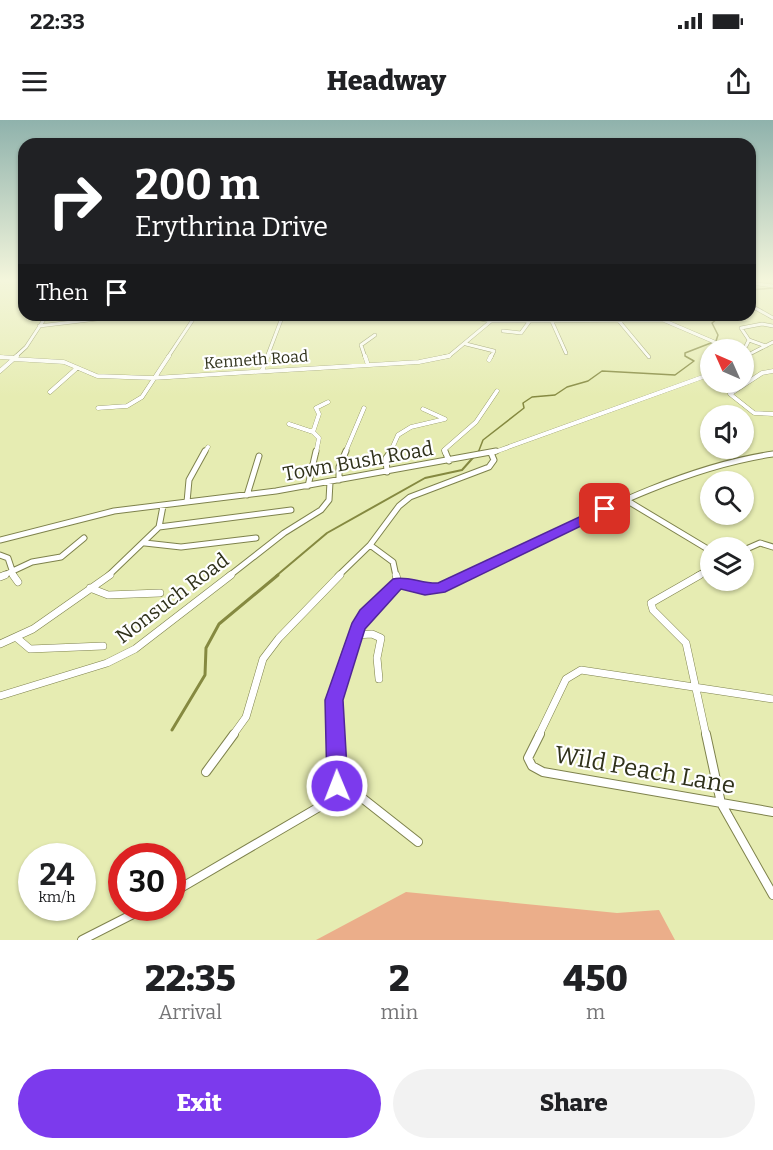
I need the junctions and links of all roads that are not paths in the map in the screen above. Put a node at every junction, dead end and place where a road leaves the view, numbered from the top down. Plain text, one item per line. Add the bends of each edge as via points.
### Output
1 (43, 321) edge
2 (80, 321) edge
3 (192, 321) edge
4 (282, 321) edge
5 (491, 321) joint
6 (552, 321) junction
7 (619, 321) joint
8 (665, 321) edge
9 (529, 322) junction
10 (39, 326) junction
11 (773, 326) edge
12 (503, 331) dead end
13 (375, 335) dead end
14 (709, 339) edge
15 (748, 339) edge
16 (754, 342) edge
17 (773, 342) edge
18 (466, 344) junction
19 (766, 346) junction
20 (754, 352) edge
21 (566, 353) dead end
22 (0, 357) edge
23 (649, 357) dead end
24 (14, 358) junction
25 (489, 360) dead end
26 (368, 365) junction
27 (77, 368) junction
28 (0, 371) edge
29 (262, 371) junction
30 (773, 371) edge
31 (153, 378) junction
32 (700, 378) edge
33 (754, 379) edge
34 (497, 391) dead end
35 (50, 392) dead end
36 (732, 393) edge
37 (328, 402) dead end
38 (98, 408) dead end
39 (364, 408) dead end
40 (423, 409) dead end
41 (773, 414) edge
42 (289, 424) dead end
43 (313, 432) junction
44 (208, 447) dead end
45 (491, 453) junction
46 (773, 454) edge
47 (259, 456) dead end
48 (449, 461) junction
49 (387, 472) junction
50 (339, 480) junction
51 (330, 482) junction
52 (308, 486) junction
53 (247, 495) junction
54 (626, 500) junction
55 (187, 502) junction
56 (163, 506) junction
57 (291, 510) dead end
58 (159, 527) junction
59 (84, 538) dead end
60 (256, 538) dead end
61 (0, 540) edge
62 (145, 543) junction
63 (370, 545) junction
64 (700, 545) edge
65 (754, 546) edge
66 (773, 547) edge
67 (0, 555) edge
68 (11, 572) junction
69 (700, 574) edge
70 (0, 577) edge
71 (18, 582) dead end
72 (398, 583) junction
73 (90, 588) junction
74 (160, 593) dead end
75 (355, 635) junction
76 (17, 638) junction
77 (0, 644) edge
78 (102, 646) dead end
79 (379, 679) dead end
80 (698, 688) junction
81 (0, 696) edge
82 (773, 699) edge
83 (206, 772) dead end
84 (338, 779) junction
85 (721, 803) junction
86 (773, 812) edge
87 (418, 842) dead end
88 (186, 885) edge
89 (773, 895) edge
90 (119, 921) edge
91 (82, 940) edge

1 - 10 street
2 - 10 street
3 - 31 street
4 - 29 street
5 - 9 street
5 - 18 street, Kenneth Road
6 - 7 street
6 - 9 street
6 - 21 street
7 - 23 street
8 - 14 street
9 - 12 street via 521,333
10 - 24 street
11 - 15 street via 743,327 741,331
13 - 26 street via 361,345
16 - 19 street
17 - 19 street
18 - 25 street via 494,351
18 - 26 street, Kenneth Road via 439,359
19 - 20 street
22 - 24 street, Kenneth Road
24 - 27 street, Kenneth Road via 58,360
24 - 28 street
26 - 29 street, Kenneth Road
27 - 31 street, Kenneth Road via 97,376
27 - 35 street
29 - 31 street, Kenneth Road
30 - 33 street
31 - 38 street via 142,397 127,406
32 - 45 street, Town Bush Road
34 - 48 street via 476,422 444,450
36 - 41 street via 754,413
37 - 43 street via 316,408 319,414
39 - 50 street via 339,467
40 - 49 street via 445,419 411,427 398,435 386,458
42 - 43 street
43 - 52 street via 319,442
44 - 55 street via 188,479
45 - 48 street, Town Bush Road
45 - 63 street via 495,460 489,467 404,501
46 - 54 street via 712,467
47 - 53 street
48 - 49 street, Town Bush Road
49 - 50 street, Town Bush Road
50 - 51 street, Town Bush Road
51 - 52 street, Town Bush Road
51 - 81 street, Nonsuch Road via 325,506 284,533 135,649 108,663
52 - 53 street, Town Bush Road
53 - 55 street, Town Bush Road
54 - 64 street
54 - 72 street via 440,588 425,590
55 - 56 street, Town Bush Road
56 - 58 street
56 - 61 street, Town Bush Road via 101,514
57 - 58 street
58 - 62 street
59 - 68 street via 61,557 32,562
60 - 62 street via 182,547
62 - 73 street
63 - 72 street via 393,562
63 - 83 street via 269,652 246,717
65 - 66 street via 760,543
67 - 68 street via 8,558
68 - 70 street
68 - 71 street
69 - 80 street via 651,603 653,610 686,643
72 - 75 street via 366,615
73 - 74 street via 108,595
73 - 76 street
75 - 79 street via 381,638 377,658
75 - 84 street via 334,700
76 - 77 street
76 - 78 street via 30,649
80 - 82 street, Wild Peach Lane
80 - 85 street
80 - 85 street, Wild Peach Lane via 574,672 528,758 532,766 543,772
84 - 87 street
84 - 88 street via 326,803
85 - 86 street, Wild Peach Lane
85 - 89 street
90 - 91 street

